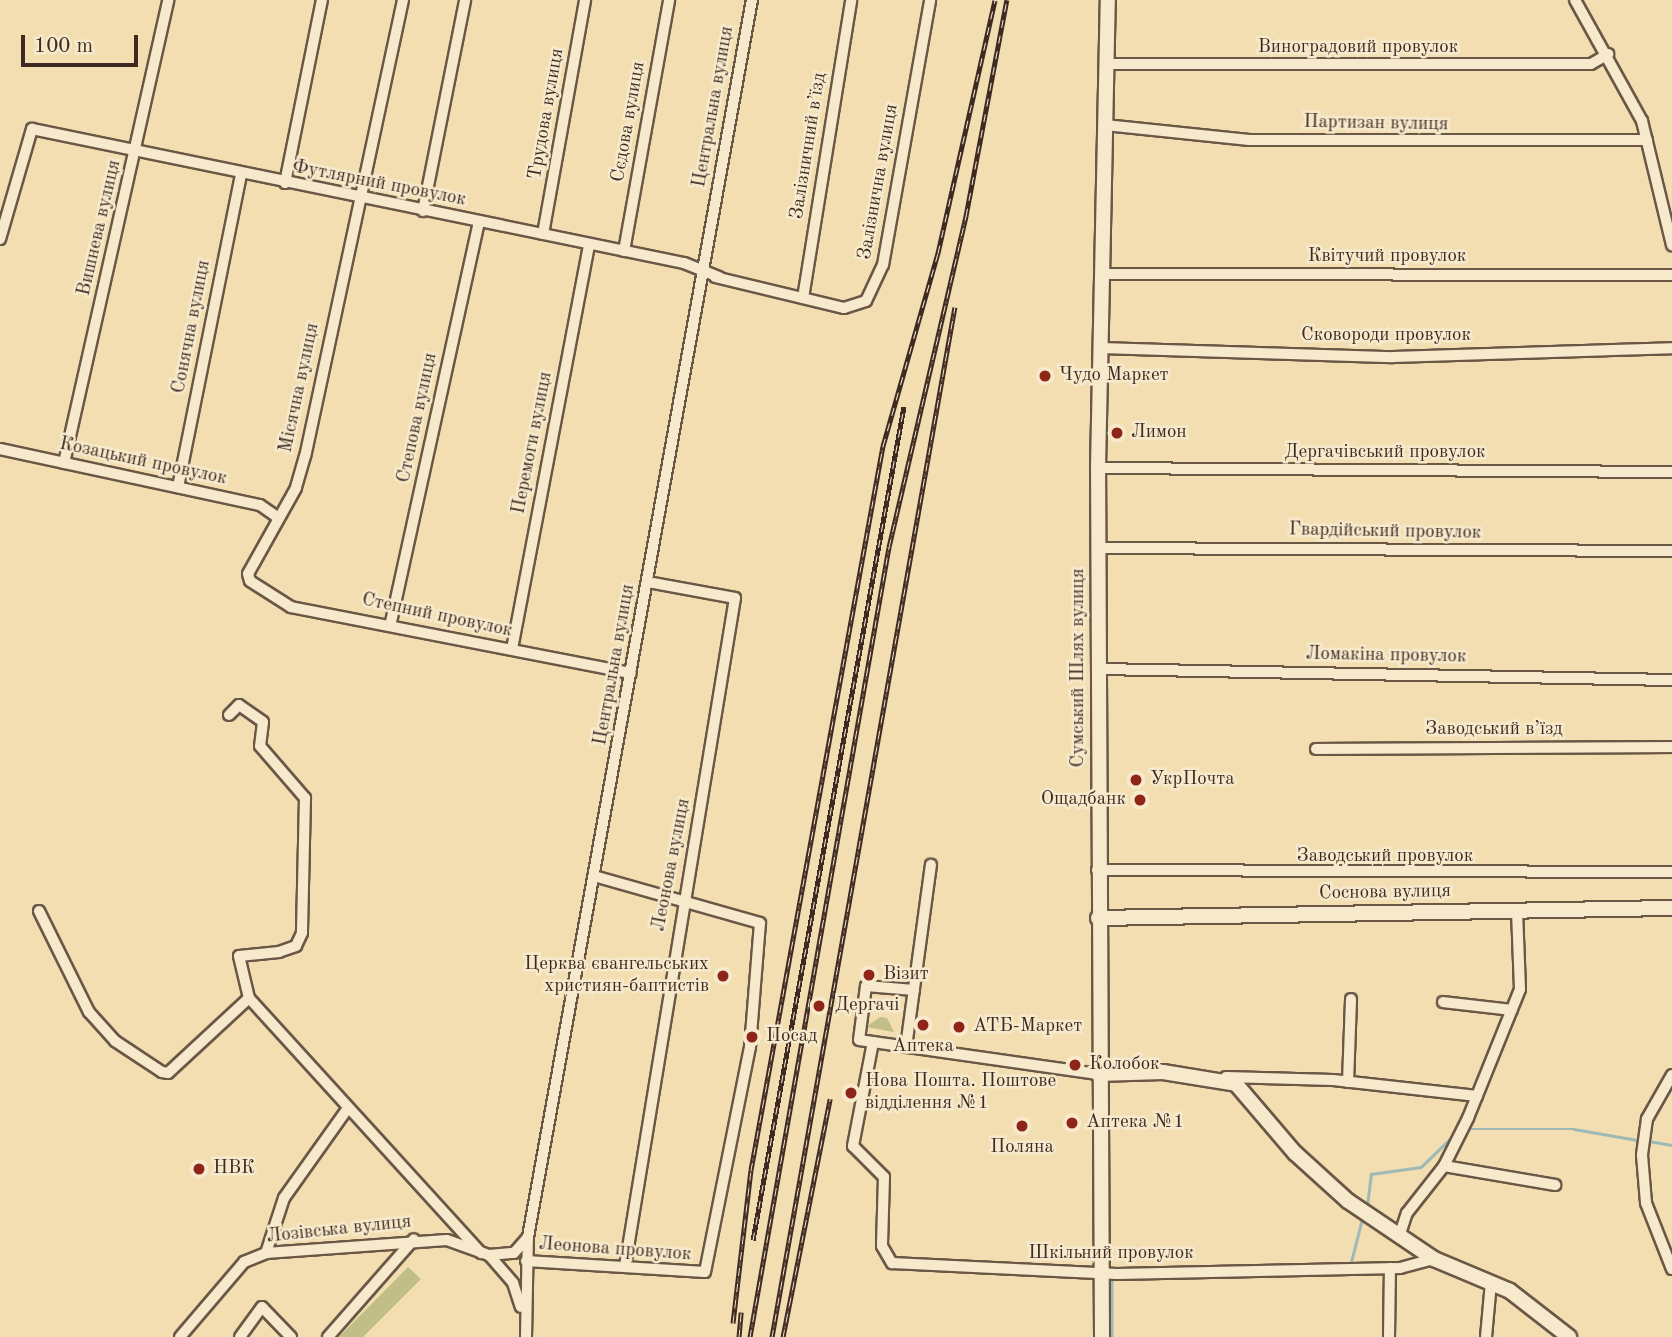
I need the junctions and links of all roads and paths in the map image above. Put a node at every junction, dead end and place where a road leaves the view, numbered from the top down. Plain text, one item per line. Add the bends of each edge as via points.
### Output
1 (168, 0) edge
2 (322, 0) edge
3 (403, 0) edge
4 (465, 0) edge
5 (585, 0) edge
6 (668, 0) edge
7 (752, 0) edge
8 (851, 0) edge
9 (930, 0) edge
10 (1108, 0) edge
11 (1575, 0) edge
12 (1608, 54) junction
13 (1107, 64) junction
14 (1105, 125) junction
15 (1647, 140) junction
16 (136, 152) junction
17 (241, 174) junction
18 (285, 183) junction
19 (362, 199) junction
20 (423, 211) junction
21 (479, 222) junction
22 (543, 234) junction
23 (0, 239) edge
24 (589, 244) junction
25 (1672, 245) edge
26 (624, 251) junction
27 (702, 269) junction
28 (1102, 274) junction
29 (1672, 275) edge
30 (719, 277) junction
31 (702, 288) junction
32 (803, 298) junction
33 (1101, 348) junction
34 (1672, 348) edge
35 (0, 449) edge
36 (64, 463) junction
37 (1098, 468) junction
38 (1672, 472) edge
39 (177, 487) junction
40 (276, 516) junction
41 (1098, 548) junction
42 (1672, 551) edge
43 (248, 574) joint
44 (648, 582) junction
45 (391, 622) junction
46 (512, 649) junction
47 (1099, 668) junction
48 (631, 673) junction
49 (1672, 680) edge
50 (229, 715) dead end
51 (1672, 747) edge
52 (1316, 749) dead end
53 (931, 865) dead end
54 (1097, 870) junction
55 (1672, 872) edge
56 (594, 876) junction
57 (682, 898) junction
58 (1672, 908) edge
59 (1517, 910) junction
60 (39, 911) dead end
61 (1098, 918) junction
62 (914, 990) junction
63 (248, 999) junction
64 (1350, 999) dead end
65 (1443, 1002) dead end
66 (1512, 1010) junction
67 (873, 1042) junction
68 (906, 1047) junction
69 (1098, 1074) junction
70 (1672, 1075) edge
71 (1214, 1077) junction
72 (1348, 1082) junction
73 (1477, 1096) junction
74 (348, 1108) junction
75 (1444, 1166) junction
76 (1555, 1185) dead end
77 (528, 1237) junction
78 (1399, 1237) junction
79 (414, 1239) junction
80 (266, 1253) junction
81 (485, 1254) junction
82 (1434, 1259) junction
83 (526, 1261) junction
84 (625, 1266) junction
85 (1390, 1268) junction
86 (1672, 1269) edge
87 (1101, 1274) junction
88 (1491, 1282) junction
89 (523, 1314) junction
90 (286, 1336) edge
91 (180, 1337) edge
92 (240, 1337) edge
93 (328, 1337) edge
94 (526, 1337) edge
95 (1102, 1337) edge
96 (1389, 1337) edge
97 (1486, 1337) edge
98 (1569, 1337) edge

1 - 16 street, Вишнева вулиця
2 - 18 street
3 - 19 street, Місячна вулиця
4 - 20 street
5 - 22 street, Трудова вулиця
6 - 26 street, Сєдова вулиця
7 - 27 street, Центральна вулиця
8 - 32 street, Залізничний в’їзд
9 - 32 street, Залізнична вулиця via 875,289 858,308
10 - 13 main road, Сумський Шлях вулиця
11 - 12 street
12 - 13 street, Виноградовий провулок via 1591,64
12 - 15 street
13 - 14 main road, Сумський Шлях вулиця
14 - 15 street, Партизан вулиця via 1249,140
14 - 28 main road, Сумський Шлях вулиця
15 - 25 street
16 - 17 street, Футлярний провулок
16 - 23 street, Футлярний провулок via 32,129
16 - 36 street, Вишнева вулиця
17 - 18 street, Футлярний провулок
17 - 39 street, Сонячна вулиця
18 - 19 street, Футлярний провулок
19 - 20 street, Футлярний провулок
19 - 40 street, Місячна вулиця via 305,456 296,488
20 - 21 street, Футлярний провулок
21 - 22 street, Футлярний провулок
21 - 45 street, Степова вулиця
22 - 24 street, Футлярний провулок
24 - 26 street, Футлярний провулок
24 - 46 street, Перемоги вулиця
26 - 27 street, Футлярний провулок
27 - 30 street, Футлярний провулок
27 - 31 street, Центральна вулиця
28 - 29 street, Квітучий провулок
28 - 33 main road, Сумський Шлях вулиця
30 - 31 street
30 - 32 street, Футлярний провулок
31 - 44 street, Центральна вулиця
33 - 34 street, Сковороди провулок via 1393,357
33 - 37 main road, Сумський Шлях вулиця
35 - 36 street, Козацький провулок
36 - 39 street, Козацький провулок
37 - 38 street, Дергачівський провулок
37 - 41 main road, Сумський Шлях вулиця
39 - 40 street, Козацький провулок via 260,505
40 - 43 street, Місячна вулиця
41 - 42 street, Гвардійський провулок
41 - 47 main road, Сумський Шлях вулиця
43 - 45 street, Степний провулок via 267,597 291,607
44 - 48 street, Центральна вулиця
44 - 57 street, Леонова вулиця via 735,598
45 - 46 street, Степний провулок
46 - 48 street, Степний провулок
47 - 49 street, Ломакіна провулок
47 - 54 main road, Сумський Шлях вулиця
48 - 56 street, Центральна вулиця
50 - 63 street via 239,705 263,722 260,746 305,798 302,933 296,946 239,956
51 - 52 street, Заводський в’їзд
53 - 62 street
54 - 55 street, Заводський провулок
54 - 61 main road, Сумський Шлях вулиця
56 - 57 street
56 - 77 street, Центральна вулиця
57 - 84 street, Леонова вулиця
57 - 84 street, Леонова провулок via 760,923 750,1047 708,1267 700,1274
58 - 59 main road, Соснова вулиця
59 - 61 main road, Соснова вулиця
59 - 66 street via 1523,974
60 - 63 street via 89,1012 115,1041 162,1072 168,1073
61 - 69 main road, Сумський Шлях вулиця
62 - 67 street via 866,986 859,1041
62 - 68 street
63 - 74 street
64 - 72 street
65 - 66 street
66 - 73 street
67 - 68 street
67 - 87 street, Шкільний провулок via 853,1146 876,1164 884,1177 882,1246 892,1263
68 - 69 street
69 - 71 main road
69 - 87 main road, Сумський Шлях вулиця
70 - 86 street via 1647,1119 1642,1155 1646,1203
71 - 72 street
71 - 78 main road via 1236,1084 1295,1153
72 - 73 street
73 - 75 street
74 - 80 street via 284,1198
74 - 81 street
75 - 76 street
75 - 78 street via 1420,1192
77 - 81 street via 514,1252
77 - 83 street, Центральна вулиця
78 - 82 main road
79 - 80 street, Лозівська вулиця
79 - 81 street, Лозівська вулиця via 447,1240
79 - 93 street
80 - 91 street, Лозівська вулиця via 244,1262
81 - 89 street via 513,1283
82 - 85 street, Шкільний провулок
82 - 88 main road
83 - 84 street, Леонова провулок
83 - 89 street, Центральна вулиця
85 - 87 street, Шкільний провулок
85 - 96 street
87 - 95 main road, Сумський Шлях вулиця
88 - 97 street
88 - 98 main road
89 - 94 street, Центральна вулиця
90 - 92 street via 262,1307

